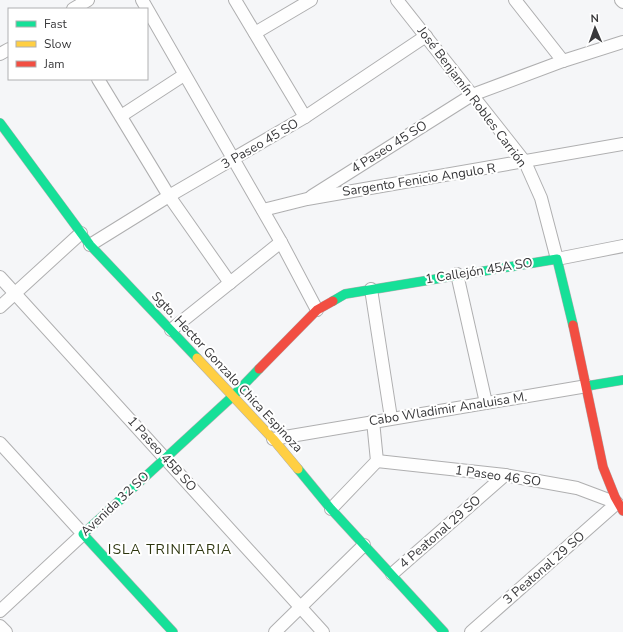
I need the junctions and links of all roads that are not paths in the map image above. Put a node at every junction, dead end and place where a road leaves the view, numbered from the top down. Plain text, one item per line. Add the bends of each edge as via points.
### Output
1 (88, 0) edge
2 (235, 0) edge
3 (311, 0) edge
4 (397, 0) edge
5 (515, 0) edge
6 (296, 4) edge
7 (75, 8) edge
8 (148, 11) edge
9 (255, 33) junction
10 (426, 36) junction
11 (623, 42) edge
12 (563, 61) junction
13 (184, 75) junction
14 (99, 80) edge
15 (472, 95) junction
16 (121, 116) junction
17 (305, 117) junction
18 (0, 123) edge
19 (623, 144) edge
20 (234, 159) junction
21 (525, 162) junction
22 (169, 196) junction
23 (307, 199) junction
24 (263, 210) junction
25 (81, 233) junction
26 (281, 242) junction
27 (90, 245) junction
28 (623, 246) edge
29 (557, 259) junction
30 (458, 274) junction
31 (0, 277) edge
32 (230, 283) junction
33 (371, 289) junction
34 (14, 294) junction
35 (335, 298) joint
36 (0, 307) edge
37 (317, 310) junction
38 (172, 330) junction
39 (623, 380) edge
40 (586, 386) junction
41 (233, 396) junction
42 (486, 403) junction
43 (391, 418) junction
44 (373, 421) junction
45 (273, 439) junction
46 (0, 443) edge
47 (165, 458) junction
48 (377, 461) junction
49 (505, 475) junction
50 (620, 507) edge
51 (331, 509) junction
52 (83, 534) junction
53 (364, 546) junction
54 (392, 574) junction
55 (301, 608) junction
56 (0, 611) edge
57 (0, 626) edge
58 (6, 632) edge
59 (172, 632) edge
60 (275, 632) edge
61 (323, 632) edge
62 (444, 632) edge
63 (471, 632) edge

1 - 7 street
2 - 9 street
3 - 6 street
4 - 10 street, José Benjamín Robles Carrión
5 - 12 street
6 - 9 street
8 - 13 street
9 - 17 street
10 - 15 street, José Benjamín Robles Carrión
10 - 17 street, 3 Paseo 45 SO
11 - 12 street, 4 Paseo 45 SO
12 - 15 street, 4 Paseo 45 SO
13 - 16 street
13 - 20 street
14 - 16 street
15 - 21 street, José Benjamín Robles Carrión
15 - 23 street, 4 Paseo 45 SO
16 - 22 street
17 - 20 street, 3 Paseo 45 SO
18 - 25 street, Sgto. Hector Gonzalo Chica Espinoza
19 - 21 street, Sargento Fenicio Angulo R
20 - 22 street, 3 Paseo 45 SO
20 - 24 street
21 - 23 street, Sargento Fenicio Angulo R
21 - 29 street, José Benjamín Robles Carrión via 541,198
22 - 27 street, 3 Paseo 45 SO
22 - 32 street
23 - 24 street, Sargento Fenicio Angulo R
24 - 26 street
25 - 27 street, Sgto. Hector Gonzalo Chica Espinoza
25 - 34 street
26 - 32 street
26 - 37 street
27 - 38 street, Sgto. Hector Gonzalo Chica Espinoza
28 - 29 street, 1 Callejón 45A SO
29 - 30 street, 1 Callejón 45A SO
29 - 40 street, José Benjamín Robles Carrión
30 - 33 street, 1 Callejón 45A SO
30 - 42 street
31 - 34 street, 1 Paseo 45B SO
32 - 38 street
33 - 35 street, 1 Callejón 45A SO
33 - 43 street
34 - 36 street
34 - 47 street, 1 Paseo 45B SO
35 - 37 street, Avenida 32 SO
37 - 41 street, Avenida 32 SO
38 - 41 street, Sgto. Hector Gonzalo Chica Espinoza
39 - 40 street, Cabo Wladimir Analuisa M.
40 - 42 street, Cabo Wladimir Analuisa M.
40 - 50 street, José Benjamín Robles Carrión via 600,456 608,483
41 - 45 street, Sgto. Hector Gonzalo Chica Espinoza
41 - 47 street, Avenida 32 SO
42 - 43 street, Cabo Wladimir Analuisa M.
43 - 44 street, Cabo Wladimir Analuisa M.
44 - 45 street, Cabo Wladimir Analuisa M.
44 - 48 street
45 - 51 street, Sgto. Hector Gonzalo Chica Espinoza
46 - 52 street
47 - 52 street, Avenida 32 SO
47 - 55 street, 1 Paseo 45B SO
48 - 49 street, 1 Paseo 46 SO
48 - 51 street
49 - 50 street, 1 Paseo 46 SO via 577,488
49 - 54 street, 4 Peatonal 29 SO
50 - 63 street, 3 Peatonal 29 SO
51 - 53 street, Sgto. Hector Gonzalo Chica Espinoza
52 - 56 street, Avenida 32 SO
52 - 59 street
53 - 54 street, Sgto. Hector Gonzalo Chica Espinoza
53 - 55 street
54 - 62 street, Sgto. Hector Gonzalo Chica Espinoza
55 - 60 street
55 - 61 street, 1 Paseo 45B SO
57 - 58 street

